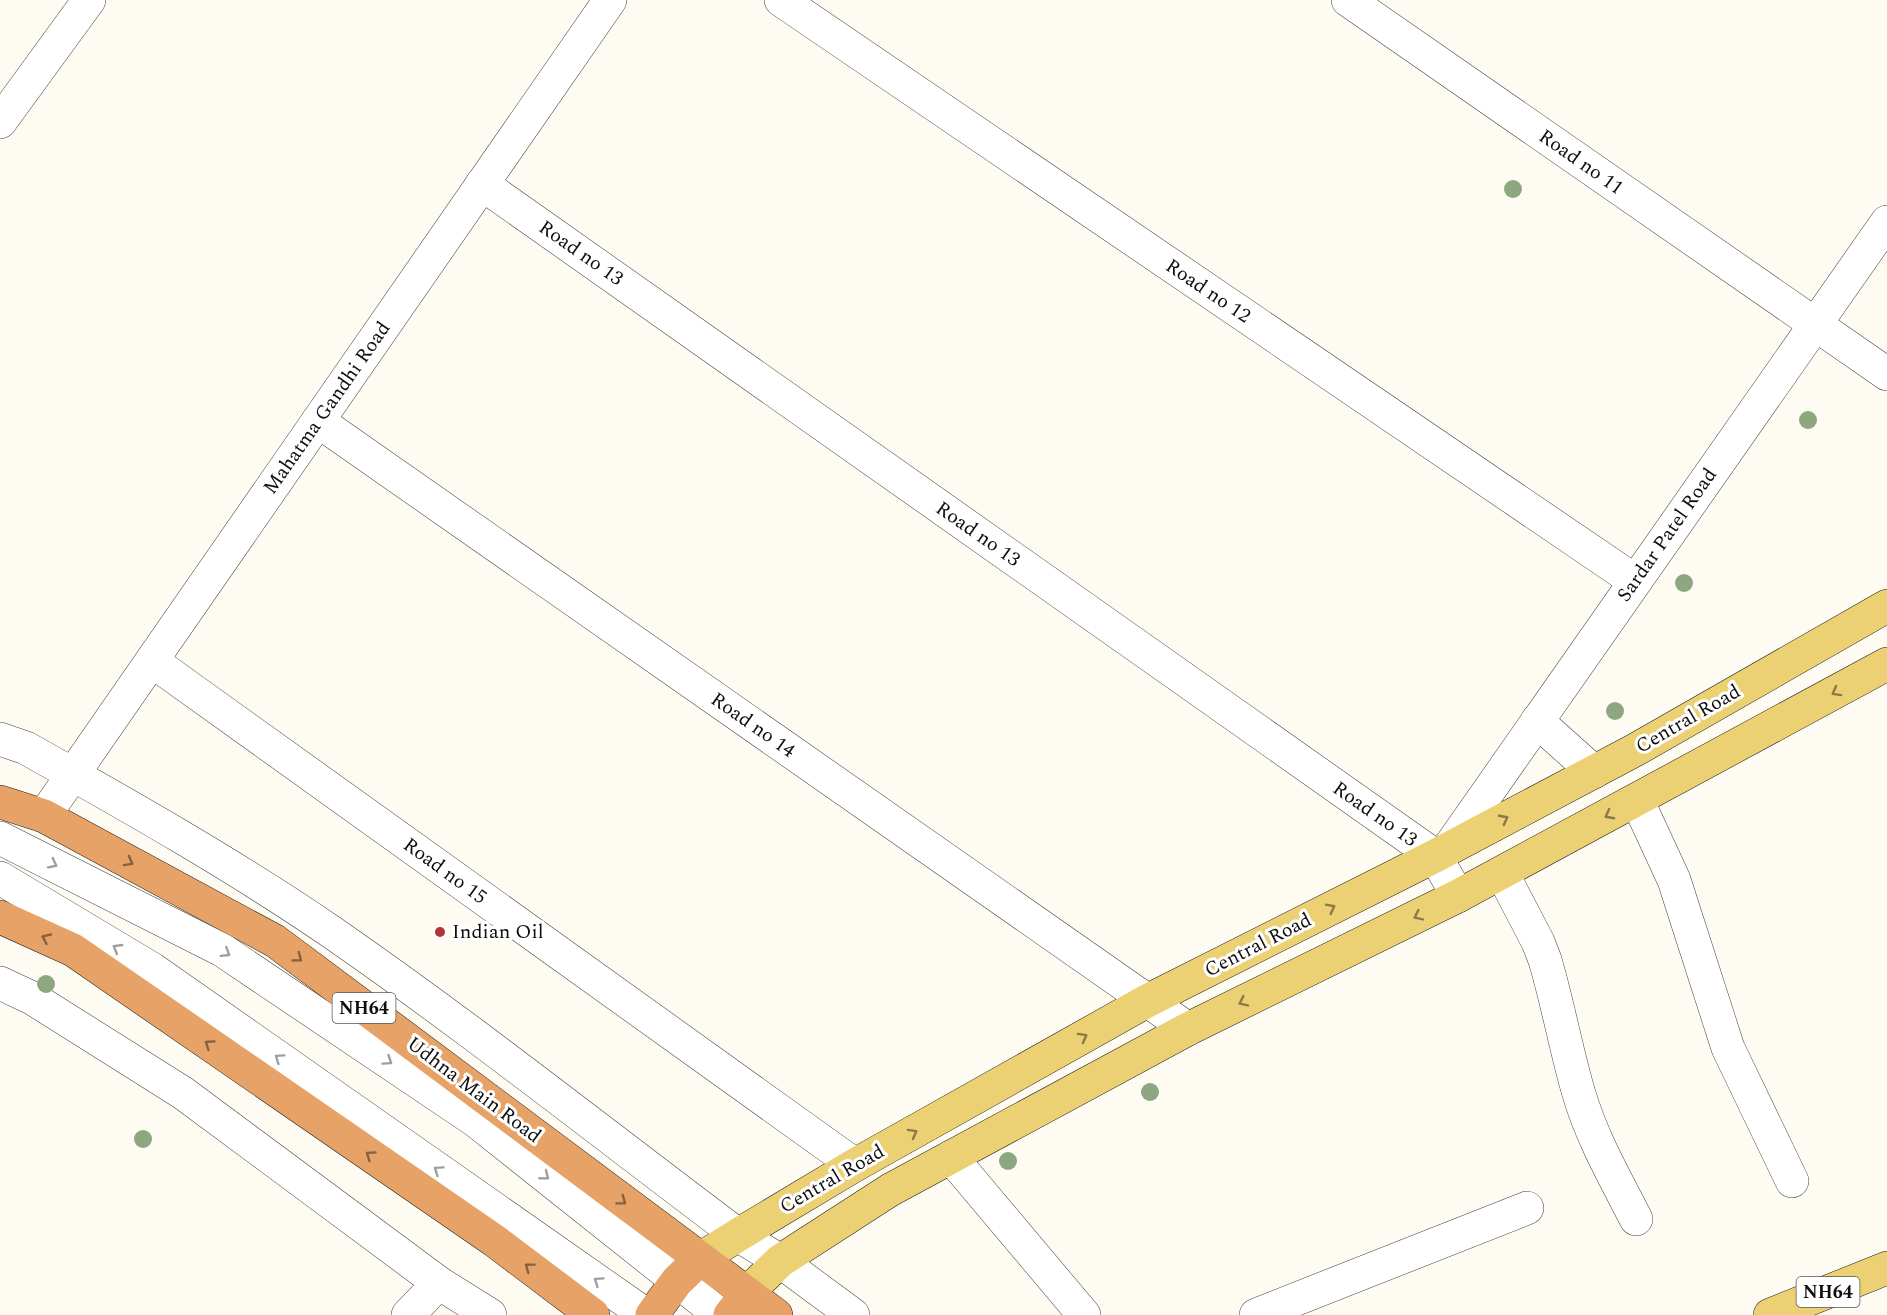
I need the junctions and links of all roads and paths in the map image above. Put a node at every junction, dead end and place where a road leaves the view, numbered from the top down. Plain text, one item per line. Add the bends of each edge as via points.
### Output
1 (89, 0) edge
2 (610, 0) edge
3 (781, 0) edge
4 (1348, 0) edge
5 (0, 122) edge
6 (482, 184) junction
7 (1887, 222) edge
8 (1815, 324) junction
9 (1887, 374) edge
10 (318, 421) junction
11 (1635, 581) junction
12 (1887, 606) edge
13 (152, 661) junction
14 (1887, 664) edge
15 (1537, 721) junction
16 (0, 739) edge
17 (1594, 772) junction
18 (72, 774) junction
19 (1637, 800) junction
20 (0, 802) edge
21 (44, 816) junction
22 (0, 838) edge
23 (1441, 852) junction
24 (1502, 873) junction
25 (0, 878) edge
26 (1458, 896) junction
27 (0, 917) edge
28 (0, 983) edge
29 (1147, 1001) junction
30 (1188, 1029) junction
31 (951, 1157) junction
32 (855, 1165) junction
33 (1792, 1181) dead end
34 (1527, 1208) dead end
35 (1636, 1219) dead end
36 (738, 1234) junction
37 (700, 1259) junction
38 (780, 1261) junction
39 (1887, 1268) edge
40 (677, 1281) junction
41 (439, 1283) junction
42 (739, 1304) edge
43 (408, 1315) edge
44 (490, 1315) edge
45 (593, 1315) edge
46 (646, 1315) edge
47 (652, 1315) edge
48 (720, 1315) edge
49 (776, 1315) edge
50 (853, 1315) edge
51 (1084, 1315) edge
52 (1256, 1315) edge
53 (1770, 1315) edge

1 - 5 street
2 - 6 street, Mahatma Gandhi Road
3 - 11 street, Road no 12
4 - 8 street, Road no 11
6 - 10 street, Mahatma Gandhi Road
6 - 23 street, Road no 13
7 - 8 street, Sardar Patel Road
8 - 9 street, Road no 11
8 - 11 street, Sardar Patel Road
10 - 13 street, Mahatma Gandhi Road
10 - 29 street, Road no 14
11 - 15 street, Sardar Patel Road
12 - 17 main road, Central Road
13 - 18 street, Mahatma Gandhi Road
13 - 32 street, Road no 15
14 -> 19 main road, Central Road
15 - 17 street
15 - 23 street, Sardar Patel Road
16 - 18 street via 26,748
23 -> 17 main road, Central Road
18 - 21 street, Mahatma Gandhi Road
18 - 36 street via 204,849 329,931
19 -> 24 main road, Central Road
19 - 33 street via 1674,880 1728,1048
20 - 21 highway, Udhna Main Road / NH64
21 -> 37 highway, Udhna Main Road / NH64 via 275,941
22 -> 40 street via 222,950 476,1121
23 - 26 street, Road no 13
29 -> 23 main road, Central Road
24 - 26 main road, Central Road
24 - 35 street via 1545,960 1590,1125
46 -> 25 street via 152,969
26 -> 30 main road, Central Road
45 -> 27 highway via 485,1234 73,950
28 - 41 street via 32,998 183,1093
29 - 30 street, Road no 14
32 -> 29 main road, Central Road
30 - 31 main road, Central Road
31 - 38 main road, Central Road via 890,1190
31 - 51 street
32 - 36 main road, Central Road
34 - 52 street
36 - 37 main road, Central Road
36 - 38 street
37 - 40 highway, Central Road
37 - 42 highway, Udhna Main Road / NH64
38 - 42 main road, Central Road
38 - 50 street
39 - 53 main road, NH64
40 - 47 highway, Central Road
40 - 48 street
41 - 43 street
41 - 44 street
42 - 49 highway, Udhna Main Road

